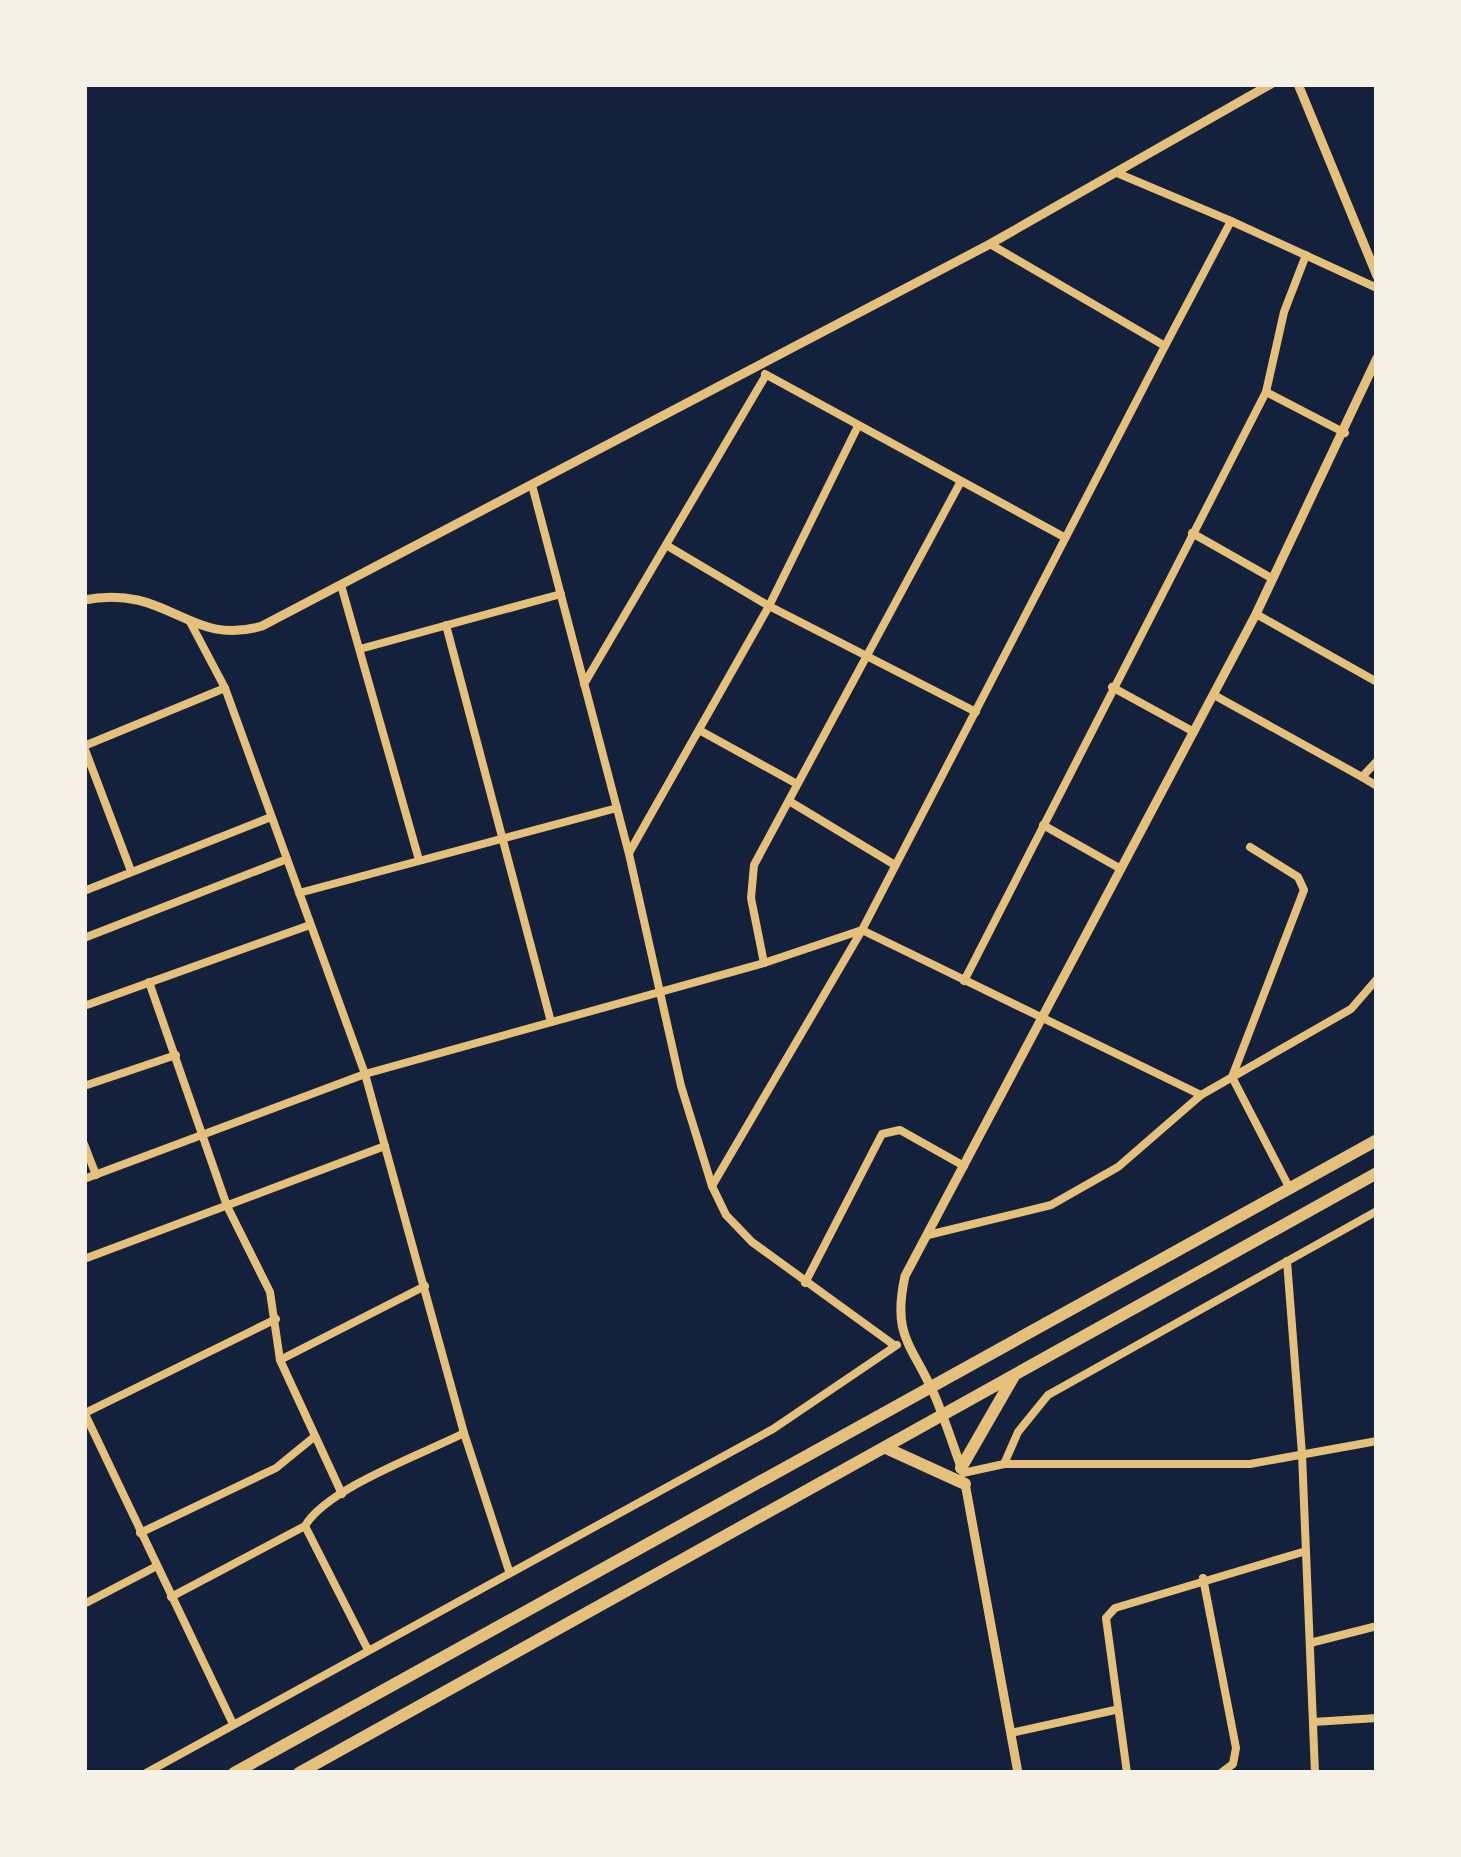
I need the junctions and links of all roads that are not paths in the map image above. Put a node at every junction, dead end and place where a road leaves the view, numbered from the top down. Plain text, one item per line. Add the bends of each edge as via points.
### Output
1 (1271, 84) edge
2 (1298, 84) edge
3 (1116, 172) junction
4 (1231, 221) junction
5 (990, 244) junction
6 (1306, 255) junction
7 (1377, 276) edge
8 (1377, 288) edge
9 (1165, 346) junction
10 (1377, 358) edge
11 (761, 372) junction
12 (1373, 379) edge
13 (1266, 392) junction
14 (858, 426) junction
15 (1346, 433) junction
16 (960, 483) junction
17 (532, 485) junction
18 (1192, 533) junction
19 (1064, 537) junction
20 (666, 545) junction
21 (1273, 579) junction
22 (341, 585) junction
23 (561, 594) junction
24 (84, 600) edge
25 (769, 606) junction
26 (1256, 614) junction
27 (189, 620) junction
28 (446, 626) junction
29 (359, 649) junction
30 (868, 654) junction
31 (1377, 682) edge
32 (584, 684) junction
33 (1112, 687) junction
34 (225, 688) junction
35 (1214, 694) junction
36 (976, 712) junction
37 (699, 730) junction
38 (1194, 732) junction
39 (84, 746) edge
40 (1377, 761) edge
41 (1362, 777) junction
42 (797, 784) junction
43 (1377, 786) edge
44 (789, 801) junction
45 (617, 808) junction
46 (271, 817) junction
47 (1042, 825) junction
48 (502, 839) junction
49 (1250, 847) dead end
50 (629, 854) junction
51 (287, 859) junction
52 (419, 861) junction
53 (895, 865) junction
54 (1122, 870) junction
55 (131, 871) junction
56 (84, 891) edge
57 (298, 893) junction
58 (310, 925) junction
59 (862, 930) junction
60 (84, 938) edge
61 (764, 963) junction
62 (1377, 979) edge
63 (964, 981) junction
64 (149, 982) junction
65 (660, 991) junction
66 (84, 1006) edge
67 (1043, 1021) junction
68 (551, 1022) junction
69 (176, 1054) junction
70 (365, 1074) junction
71 (1232, 1077) junction
72 (84, 1086) edge
73 (1201, 1095) junction
74 (205, 1134) junction
75 (1377, 1140) edge
76 (84, 1144) edge
77 (385, 1146) junction
78 (964, 1166) junction
79 (1377, 1173) edge
80 (96, 1175) junction
81 (84, 1179) edge
82 (712, 1186) junction
83 (1290, 1188) junction
84 (226, 1206) junction
85 (1377, 1211) edge
86 (926, 1235) junction
87 (84, 1259) edge
88 (1287, 1261) junction
89 (805, 1283) junction
90 (425, 1286) junction
91 (276, 1319) junction
92 (899, 1344) junction
93 (280, 1360) junction
94 (1014, 1376) junction
95 (932, 1388) junction
96 (84, 1412) edge
97 (943, 1416) junction
98 (464, 1433) junction
99 (314, 1437) junction
100 (1377, 1441) edge
101 (886, 1448) junction
102 (1302, 1454) junction
103 (1004, 1464) junction
104 (963, 1475) junction
105 (342, 1494) junction
106 (305, 1526) junction
107 (140, 1533) junction
108 (1306, 1551) junction
109 (155, 1567) junction
110 (509, 1571) junction
111 (1203, 1578) junction
112 (171, 1597) junction
113 (84, 1604) edge
114 (1377, 1626) edge
115 (1310, 1643) junction
116 (367, 1648) junction
117 (1115, 1711) junction
118 (1377, 1718) edge
119 (1313, 1722) junction
120 (232, 1724) junction
121 (1012, 1733) junction
122 (146, 1773) edge
123 (234, 1773) edge
124 (299, 1773) edge
125 (1018, 1773) edge
126 (1126, 1773) edge
127 (1221, 1773) edge
128 (1315, 1773) edge

1 - 3 street
2 - 7 street
3 - 4 street
3 - 5 street
4 - 6 street
4 - 9 street
5 - 9 street
5 - 11 street
6 - 8 street
6 - 13 street
9 - 19 street
10 - 12 street
11 - 14 street
11 - 17 street
11 - 20 street
12 - 15 street
13 - 15 street
13 - 18 street
14 - 16 street
14 - 25 street
15 - 21 street
16 - 19 street
16 - 30 street
17 - 22 street
17 - 23 street
18 - 21 street
18 - 33 street
19 - 36 street
20 - 25 street
20 - 32 street
21 - 26 street
22 - 27 street via 237,633
22 - 29 street
23 - 28 street
23 - 32 street
24 - 27 street via 130,595
25 - 30 street
25 - 37 street
26 - 31 street
26 - 35 street
27 - 34 street
28 - 29 street
28 - 48 street
29 - 52 street
30 - 36 street
30 - 42 street
32 - 45 street
33 - 38 street
33 - 47 street
34 - 39 street
34 - 46 street
35 - 38 street
35 - 41 street
36 - 53 street
37 - 42 street
37 - 50 street
38 - 54 street
39 - 55 street
40 - 41 street
41 - 43 street
42 - 44 street
44 - 53 street
44 - 61 street via 750,878
45 - 48 street
45 - 50 street
46 - 51 street
46 - 55 street
47 - 54 street
47 - 63 street
48 - 52 street
48 - 68 street
49 - 71 street via 1298,877 1304,890
50 - 65 street
51 - 57 street
51 - 60 street
52 - 57 street
53 - 59 street
54 - 67 street
55 - 56 street
57 - 58 street
58 - 64 street
58 - 70 street
59 - 61 street
59 - 63 street
59 - 82 street
61 - 65 street
62 - 71 street via 1351,1009
63 - 67 street
64 - 66 street
64 - 69 street
65 - 68 street
65 - 82 street
67 - 73 street
67 - 78 street
68 - 70 street
69 - 72 street
69 - 74 street
70 - 74 street
70 - 77 street
71 - 73 street
71 - 83 street
73 - 86 street via 1118,1167 1051,1205
74 - 80 street
74 - 84 street
75 - 83 main road
76 - 80 street
77 - 84 street
77 - 90 street
78 - 86 street
78 - 89 street via 900,1130 882,1134
79 - 94 main road
80 - 81 street
82 - 89 street via 726,1215
83 - 95 main road
84 - 87 street
84 - 91 street
85 - 88 street
86 - 92 street via 905,1276
88 - 102 street
88 - 103 street via 1048,1395
89 - 92 street
90 - 93 street
90 - 98 street
91 - 93 street
91 - 96 street
92 - 95 street
92 - 110 street via 773,1429
93 - 99 street
94 - 97 main road
94 - 104 main road
95 - 97 street
95 - 123 main road
96 - 107 street
97 - 101 main road
97 - 104 street
98 - 105 street
98 - 110 street
99 - 105 street
99 - 107 street via 276,1468
100 - 102 street
101 - 104 main road
101 - 124 main road
102 - 103 street via 1199,1468
102 - 108 street
103 - 104 street
104 - 121 street
105 - 106 street
106 - 112 street
106 - 116 street
107 - 109 street
108 - 111 street
108 - 115 street
109 - 112 street
109 - 113 street
110 - 116 street
111 - 117 street via 1114,1608 1106,1618
111 - 127 street via 1236,1748
112 - 120 street
114 - 115 street
115 - 119 street
116 - 120 street
117 - 121 street
117 - 126 street
118 - 119 street
119 - 128 street
120 - 122 street
121 - 125 street

